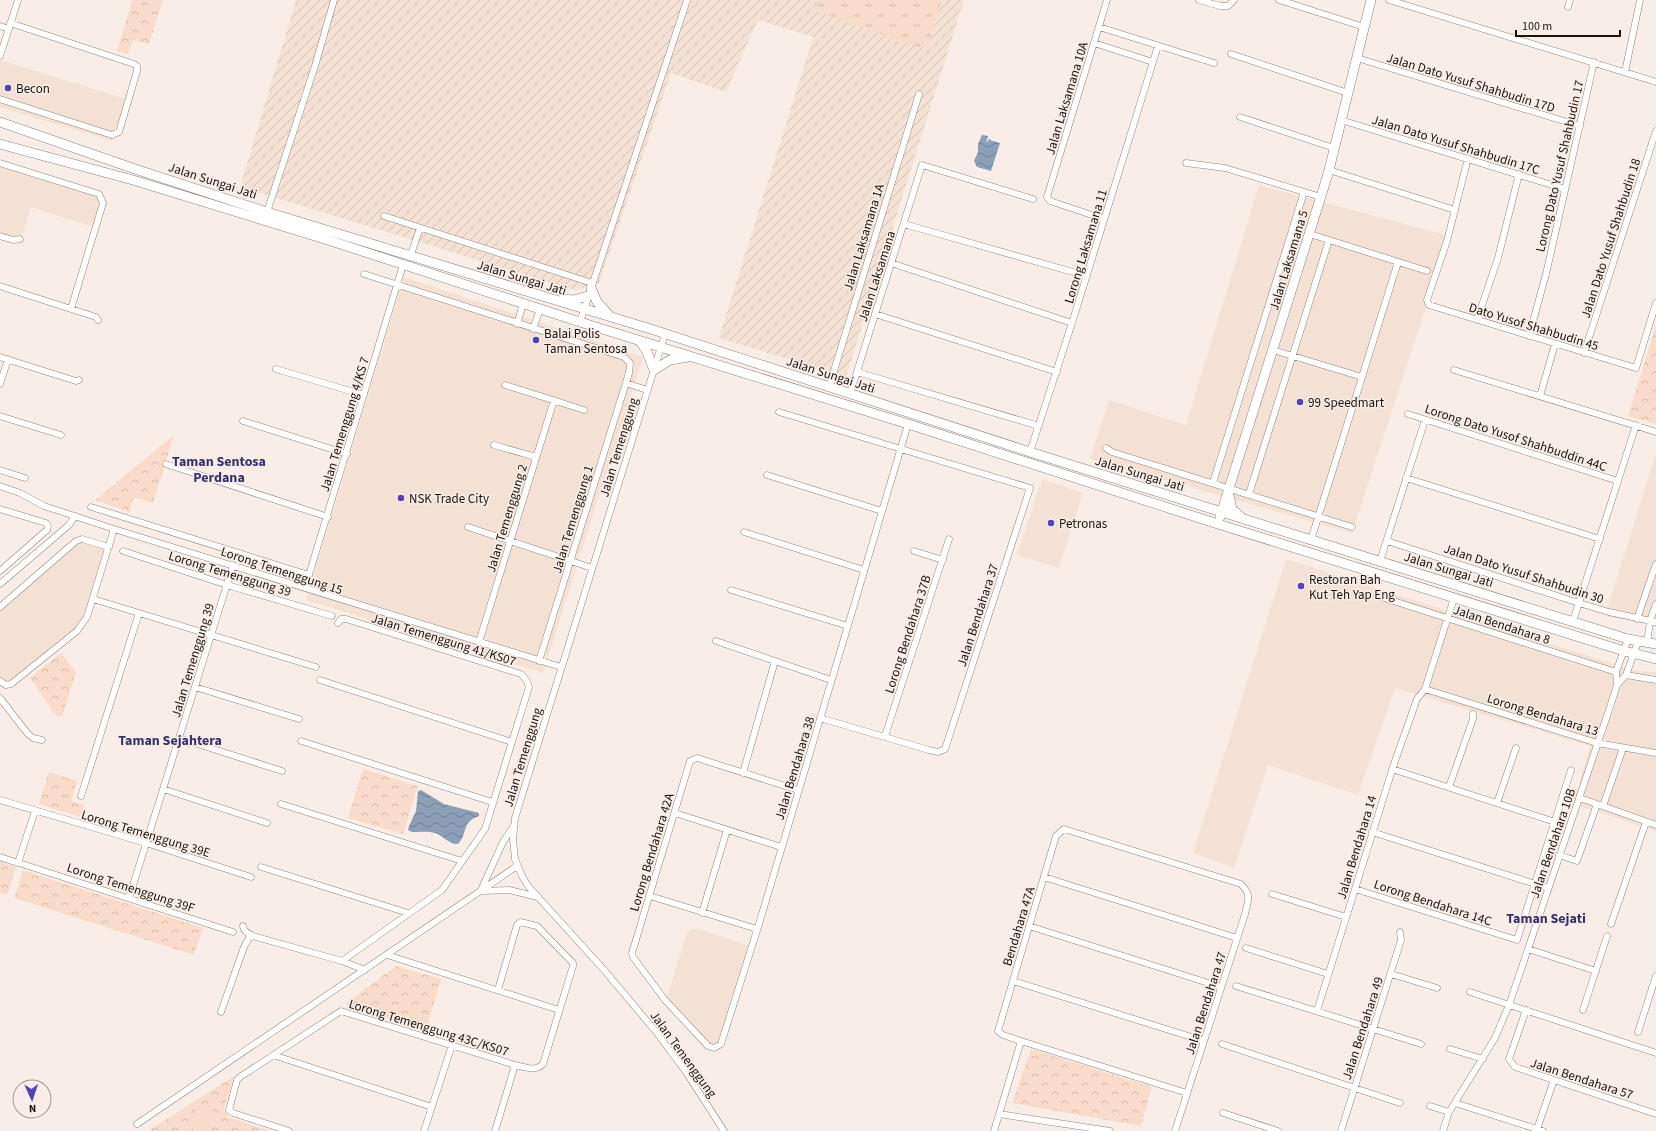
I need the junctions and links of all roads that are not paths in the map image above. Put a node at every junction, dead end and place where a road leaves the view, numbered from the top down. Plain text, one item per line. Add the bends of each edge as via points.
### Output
1 (18, 0) edge
2 (334, 0) edge
3 (1107, 0) edge
4 (1199, 0) edge
5 (1234, 0) edge
6 (1279, 0) edge
7 (1371, 0) edge
8 (1389, 0) edge
9 (1640, 0) edge
10 (687, 1) edge
11 (0, 26) edge
12 (10, 26) junction
13 (1099, 27) junction
14 (1364, 27) junction
15 (1094, 43) junction
16 (1158, 46) junction
17 (1231, 54) dead end
18 (0, 56) edge
19 (1356, 58) junction
20 (1153, 62) junction
21 (1594, 62) junction
22 (1214, 63) dead end
23 (1625, 72) junction
24 (1656, 82) edge
25 (1348, 93) junction
26 (919, 94) dead end
27 (0, 99) edge
28 (1240, 117) dead end
29 (1341, 120) junction
30 (0, 122) edge
31 (1580, 126) junction
32 (1656, 131) edge
33 (0, 144) edge
34 (1334, 148) junction
35 (1468, 158) junction
36 (0, 163) edge
37 (1186, 163) dead end
38 (1329, 170) junction
39 (1519, 174) junction
40 (1566, 188) junction
41 (1304, 192) junction
42 (1321, 197) junction
43 (1034, 199) dead end
44 (1455, 210) junction
45 (267, 212) junction
46 (384, 216) dead end
47 (1104, 220) junction
48 (904, 224) junction
49 (420, 228) junction
50 (1310, 234) junction
51 (0, 236) edge
52 (20, 240) dead end
53 (1330, 240) junction
54 (410, 257) junction
55 (1398, 262) junction
56 (891, 263) junction
57 (403, 265) junction
58 (1427, 271) dead end
59 (364, 274) dead end
60 (1087, 276) junction
61 (0, 286) edge
62 (397, 286) junction
63 (590, 289) junction
64 (544, 297) junction
65 (1656, 303) edge
66 (523, 304) junction
67 (71, 309) junction
68 (540, 309) junction
69 (584, 309) junction
70 (875, 314) junction
71 (610, 317) junction
72 (98, 320) dead end
73 (1477, 320) junction
74 (580, 322) junction
75 (1072, 323) junction
76 (517, 324) junction
77 (534, 329) junction
78 (665, 334) junction
79 (1529, 336) junction
80 (640, 341) junction
81 (1555, 344) junction
82 (661, 348) junction
83 (1273, 350) junction
84 (1584, 353) junction
85 (0, 356) edge
86 (690, 356) junction
87 (1293, 356) junction
88 (8, 359) junction
89 (276, 369) dead end
90 (654, 370) junction
91 (1454, 370) dead end
92 (857, 372) junction
93 (1057, 372) junction
94 (1362, 377) junction
95 (79, 380) dead end
96 (0, 384) edge
97 (629, 384) junction
98 (505, 385) dead end
99 (829, 387) junction
100 (647, 390) junction
101 (850, 394) junction
102 (364, 395) junction
103 (1540, 396) junction
104 (554, 400) junction
105 (584, 410) dead end
106 (779, 412) dead end
107 (1408, 414) dead end
108 (0, 416) edge
109 (1425, 420) junction
110 (243, 421) dead end
111 (908, 424) junction
112 (1636, 425) junction
113 (1039, 426) junction
114 (1656, 432) edge
115 (61, 435) dead end
116 (494, 445) dead end
117 (1106, 448) dead end
118 (900, 449) junction
119 (1030, 452) junction
120 (347, 454) junction
121 (536, 457) junction
122 (166, 464) dead end
123 (0, 470) edge
124 (767, 475) dead end
125 (25, 478) dead end
126 (1406, 478) junction
127 (1618, 481) junction
128 (1213, 483) junction
129 (0, 486) edge
130 (1229, 489) junction
131 (1249, 494) junction
132 (1204, 506) junction
133 (91, 507) dead end
134 (0, 509) edge
135 (882, 511) junction
136 (1222, 512) junction
137 (75, 516) junction
138 (328, 516) junction
139 (1319, 516) junction
140 (1242, 518) junction
141 (1218, 524) junction
142 (468, 527) dead end
143 (1352, 527) dead end
144 (114, 529) junction
145 (744, 532) dead end
146 (949, 539) dead end
147 (1600, 539) junction
148 (1311, 540) junction
149 (510, 541) junction
150 (1387, 541) junction
151 (109, 547) junction
152 (123, 551) dead end
153 (914, 551) dead end
154 (942, 560) junction
155 (570, 561) junction
156 (1380, 561) junction
157 (1656, 564) edge
158 (233, 565) junction
159 (592, 568) junction
160 (1, 570) edge
161 (864, 570) junction
162 (309, 575) junction
163 (0, 584) edge
164 (227, 585) junction
165 (305, 588) junction
166 (731, 590) dead end
167 (1381, 597) dead end
168 (1454, 598) junction
169 (93, 599) junction
170 (1579, 603) junction
171 (1656, 604) edge
172 (0, 607) edge
173 (139, 613) junction
174 (332, 616) dead end
175 (1448, 618) junction
176 (1637, 619) junction
177 (1573, 621) junction
178 (1653, 622) edge
179 (338, 623) dead end
180 (848, 626) junction
181 (211, 635) junction
182 (1628, 639) junction
183 (716, 641) dead end
184 (479, 642) junction
185 (1647, 643) edge
186 (1624, 651) junction
187 (1634, 654) junction
188 (1656, 659) edge
189 (540, 661) junction
190 (775, 661) junction
191 (316, 668) dead end
192 (561, 668) junction
193 (1616, 672) junction
194 (1626, 675) junction
195 (320, 680) dead end
196 (831, 680) junction
197 (1656, 680) edge
198 (1, 682) edge
199 (1617, 685) junction
200 (195, 687) junction
201 (1424, 690) junction
202 (0, 698) edge
203 (1473, 714) dead end
204 (820, 718) junction
205 (299, 719) dead end
206 (886, 736) junction
207 (179, 738) junction
208 (42, 740) dead end
209 (301, 741) dead end
210 (512, 742) junction
211 (1598, 743) junction
212 (1516, 748) dead end
213 (1623, 748) junction
214 (1656, 753) edge
215 (1392, 769) junction
216 (1571, 770) dead end
217 (282, 771) dead end
218 (743, 772) junction
219 (1449, 787) junction
220 (163, 789) junction
221 (798, 790) junction
222 (81, 796) dead end
223 (1580, 798) junction
224 (0, 800) edge
225 (492, 802) junction
226 (1497, 803) junction
227 (281, 804) dead end
228 (1600, 805) junction
229 (35, 811) junction
230 (674, 814) junction
231 (1555, 822) junction
232 (1646, 822) junction
233 (267, 823) dead end
234 (514, 824) junction
235 (1656, 825) edge
236 (727, 830) junction
237 (1372, 832) junction
238 (146, 843) junction
239 (781, 847) junction
240 (1559, 855) junction
241 (0, 857) edge
242 (462, 861) junction
243 (20, 864) junction
244 (517, 866) junction
245 (261, 867) dead end
246 (1044, 877) junction
247 (251, 878) dead end
248 (1241, 884) joint
249 (1535, 884) junction
250 (1548, 888) junction
251 (1354, 889) junction
252 (480, 891) junction
253 (1272, 894) dead end
254 (650, 896) junction
255 (538, 897) junction
256 (130, 898) junction
257 (408, 913) junction
258 (702, 913) junction
259 (1346, 917) junction
260 (1611, 924) dead end
261 (243, 926) dead end
262 (1029, 926) junction
263 (757, 929) junction
264 (233, 932) dead end
265 (1400, 932) dead end
266 (253, 936) junction
267 (1607, 936) dead end
268 (1237, 938) junction
269 (1246, 948) dead end
270 (1528, 948) junction
271 (387, 955) junction
272 (342, 961) junction
273 (365, 970) junction
274 (1596, 971) junction
275 (1328, 974) junction
276 (1391, 974) junction
277 (1656, 976) edge
278 (1013, 981) junction
279 (1236, 986) dead end
280 (1221, 987) junction
281 (1437, 988) dead end
282 (1654, 989) edge
283 (498, 990) junction
284 (1470, 992) dead end
285 (665, 1000) joint
286 (1509, 1005) junction
287 (559, 1010) junction
288 (1526, 1010) junction
289 (1583, 1010) dead end
290 (1317, 1011) junction
291 (221, 1012) dead end
292 (1373, 1029) junction
293 (1638, 1032) dead end
294 (1020, 1041) junction
295 (1204, 1041) junction
296 (1222, 1044) dead end
297 (1421, 1044) dead end
298 (452, 1045) junction
299 (1450, 1049) dead end
300 (1656, 1052) edge
301 (273, 1055) junction
302 (1483, 1059) junction
303 (515, 1065) junction
304 (1554, 1080) junction
305 (1354, 1088) junction
306 (1187, 1093) junction
307 (1400, 1103) dead end
308 (1455, 1103) junction
309 (1430, 1106) dead end
310 (432, 1107) junction
311 (1449, 1112) junction
312 (1223, 1113) dead end
313 (999, 1114) junction
314 (1656, 1114) edge
315 (137, 1124) dead end
316 (1540, 1130) edge
317 (289, 1131) edge
318 (424, 1131) edge
319 (495, 1131) edge
320 (724, 1131) edge
321 (994, 1131) edge
322 (1110, 1131) edge
323 (1175, 1131) edge
324 (1278, 1131) edge
325 (1340, 1131) edge
326 (1443, 1131) edge

1 - 12 street
2 - 45 street via 313,74
3 - 13 street, Jalan Laksamana 10A
4 - 5 street via 1228,6
6 - 14 street
7 - 14 main road, Jalan Laksamana 5
8 - 21 street
9 - 23 street
10 - 63 street
11 - 12 street
12 - 18 street
12 - 27 street via 134,64 137,66 137,72 119,132 112,135
13 - 15 street, Jalan Laksamana 10A
13 - 16 street
14 - 19 main road, Jalan Laksamana 5
15 - 20 street
15 - 47 street, Jalan Laksamana 10A via 1047,197 1050,201
16 - 20 street, Lorong Laksamana 11
16 - 22 street
17 - 25 street
19 - 25 main road, Jalan Laksamana 5
19 - 31 street, Jalan Dato Yusuf Shahbudin 17D
20 - 47 street, Lorong Laksamana 11
21 - 23 street
21 - 31 street, Lorong Dato Yusuf Shahbudin 17
23 - 24 street
25 - 29 main road, Jalan Laksamana 5
26 - 99 street, Jalan Laksamana 1A
28 - 34 street
29 - 34 main road, Jalan Laksamana 5
29 - 35 street, Jalan Dato Yusuf Shahbudin 17C
30 - 45 main road, Jalan Sungai Jati
31 - 40 street, Lorong Dato Yusuf Shahbudin 17
32 - 84 street, Jalan Dato Yusuf Shahbudin 18
33 - 57 main road, Jalan Sungai Jati via 132,180
34 - 38 main road, Jalan Laksamana 5
35 - 39 street, Jalan Dato Yusuf Shahbudin 17C
35 - 44 street
36 - 67 street via 99,194 103,203
37 - 41 street via 1225,168
38 - 42 main road, Jalan Laksamana 5
38 - 44 street
39 - 40 street, Jalan Dato Yusuf Shahbudin 17C
39 - 73 street via 1498,258
40 - 79 street, Lorong Dato Yusuf Shahbudin 17
41 - 42 street
41 - 128 street, Jalan Laksamana 5
42 - 50 main road, Jalan Laksamana 5
43 - 48 street, Jalan Laksamana via 922,165
44 - 73 street, Dato Yusof Shahbudin 45 via 1426,300 1428,305
45 - 54 main road, Jalan Sungai Jati
46 - 49 street
47 - 60 street, Lorong Laksamana 11
48 - 56 street, Jalan Laksamana
48 - 60 street
49 - 54 street
49 - 63 street
50 - 53 street
50 - 83 main road, Jalan Laksamana 5
51 - 52 street
53 - 55 street
53 - 87 street
54 - 64 main road, Jalan Sungai Jati
55 - 58 street
55 - 94 street
56 - 70 street, Jalan Laksamana
56 - 75 street
57 - 62 street, Jalan Temenggung 4/KS 7
57 - 66 main road, Jalan Sungai Jati
59 - 62 street, Jalan Temenggung 1
60 - 75 street, Lorong Laksamana 11
61 - 67 street
62 - 76 street, Jalan Temenggung 1
62 - 102 street, Jalan Temenggung 4/KS 7
63 - 64 main road via 573,300
63 - 69 street
63 - 71 main road
64 - 69 main road, Jalan Sungai Jati
65 - 84 street, Dato Yusof Shahbudin 45 via 1636,368
66 - 68 main road, Jalan Sungai Jati
66 - 76 street
67 - 72 street via 96,317
68 - 74 main road, Jalan Sungai Jati
68 - 77 street
69 - 71 main road, Jalan Sungai Jati
69 - 74 street
70 - 92 street, Jalan Laksamana
70 - 93 street
71 - 78 main road, Jalan Sungai Jati
73 - 79 street, Dato Yusof Shahbudin 45
74 - 80 main road, Jalan Sungai Jati
75 - 93 street, Lorong Laksamana 11
76 - 77 street, Jalan Temenggung 1
77 - 97 street, Jalan Temenggung 1 via 624,357 630,363
78 - 82 street, Jalan Temenggung
78 - 99 main road, Jalan Sungai Jati
79 - 81 street, Dato Yusof Shahbudin 45
80 - 82 main road, Jalan Sungai Jati
80 - 90 main road
81 - 84 street, Dato Yusof Shahbudin 45
81 - 103 street
82 - 86 main road, Jalan Sungai Jati
82 - 90 street, Jalan Temenggung
83 - 87 street
83 - 130 main road, Jalan Laksamana 5
85 - 88 street
86 - 90 main road via 670,360
86 - 111 main road, Jalan Sungai Jati
87 - 94 street
87 - 131 street
88 - 95 street
88 - 96 street
89 - 102 street
90 - 100 street, Jalan Temenggung
91 - 103 street
92 - 101 street, Jalan Laksamana
92 - 113 street
93 - 113 street, Lorong Laksamana 11
94 - 139 street
97 - 100 street
97 - 155 street, Jalan Temenggung 1
98 - 104 street
99 - 101 main road, Jalan Sungai Jati
100 - 159 street, Jalan Temenggung
101 - 119 main road, Jalan Sungai Jati
102 - 120 street, Jalan Temenggung 4/KS 7
103 - 112 street
104 - 105 street
104 - 121 street, Jalan Temenggung 2
106 - 118 street
107 - 109 street, Lorong Dato Yusof Shahbuddin 44C
108 - 115 street
109 - 126 street
109 - 127 street, Lorong Dato Yusof Shahbuddin 44C
110 - 120 street
111 - 118 street, Jalan Bendahara 38
111 - 141 main road, Jalan Sungai Jati
112 - 114 street
112 - 127 street
113 - 119 street, Lorong Laksamana 11
116 - 121 street
117 - 128 street
118 - 135 street, Jalan Bendahara 38
118 - 206 street, Jalan Bendahara 37 via 1030,488 945,749 938,752
119 - 132 main road, Jalan Sungai Jati
120 - 138 street, Jalan Temenggung 4/KS 7
121 - 149 street, Jalan Temenggung 2
122 - 138 street
123 - 125 street
124 - 135 street
126 - 147 street
126 - 150 street
127 - 147 street
128 - 130 street
129 - 137 street, Lorong Temenggung 15 via 44,506
130 - 131 street
130 - 132 main road via 1219,502
130 - 136 main road, Jalan Laksamana 5
130 - 140 main road via 1232,508
131 - 139 street
132 - 136 main road, Jalan Sungai Jati
133 - 162 street
134 - 160 street via 46,523 48,526 48,530
135 - 161 street, Jalan Bendahara 38
136 - 140 main road, Jalan Sungai Jati
136 - 141 main road, Jalan Laksamana 5
137 - 144 street, Lorong Temenggung 15
137 - 163 street via 69,525
138 - 162 street, Jalan Temenggung 4/KS 7
139 - 143 street
139 - 148 street
140 - 148 main road, Jalan Sungai Jati
141 - 168 main road, Jalan Sungai Jati
142 - 149 street
144 - 151 street
144 - 158 street, Lorong Temenggung 15
145 - 161 street
146 - 154 street, Lorong Bendahara 37B
147 - 170 street
148 - 156 main road, Jalan Sungai Jati
149 - 155 street
149 - 184 street, Jalan Temenggung 2
150 - 156 street
150 - 170 street, Jalan Dato Yusuf Shahbudin 30
151 - 169 street
151 - 172 street via 82,540 76,541
152 - 164 street, Lorong Temenggung 39
153 - 154 street
154 - 206 street, Lorong Bendahara 37B
155 - 159 street
155 - 189 street, Jalan Temenggung 1
156 - 177 main road, Jalan Sungai Jati
157 - 176 street
158 - 164 street, Jalan Temenggung 39
158 - 165 street, Lorong Temenggung 15
159 - 192 street, Jalan Temenggung
161 - 180 street, Jalan Bendahara 38
162 - 165 street, Jalan Temenggung 4/KS 7
164 - 174 street, Lorong Temenggung 39
164 - 181 street, Jalan Temenggung 39
165 - 184 street, Lorong Temenggung 15
166 - 180 street
167 - 175 street, Jalan Bendahara 8
168 - 175 street, Jalan Bendahara 14
168 - 186 main road, Jalan Sungai Jati
169 - 173 street
169 - 198 street via 87,618 78,631 11,684
170 - 176 street, Jalan Dato Yusuf Shahbudin 30
170 - 177 street
171 - 178 street, Jalan Bendahara 10B
173 - 181 street
173 - 222 street
175 - 193 street, Jalan Bendahara 8
175 - 201 street, Jalan Bendahara 14
176 - 178 street, Jalan Dato Yusuf Shahbudin 30
177 - 182 main road, Jalan Sungai Jati
178 - 185 street, Jalan Bendahara 10B
179 - 210 street, Jalan Temenggung 41/KS07 via 341,619 346,619 521,674 529,687
180 - 196 street, Jalan Bendahara 38
181 - 191 street
181 - 200 street, Jalan Temenggung 39
182 - 185 main road, Jalan Sungai Jati
182 - 186 street, Jalan Bendahara 10B
183 - 190 street
184 - 189 street, Lorong Temenggung 15
185 - 187 street, Jalan Bendahara 10B
186 - 187 main road, Jalan Sungai Jati
186 - 193 street, Jalan Bendahara 10B
187 - 188 main road, Jalan Sungai Jati
187 - 194 street, Jalan Bendahara 10B
189 - 192 street, Lorong Temenggung 15
190 - 196 street
190 - 218 street
192 - 234 street, Jalan Temenggung
193 - 199 street, Jalan Bendahara 10B
194 - 197 street
194 - 199 street, Jalan Bendahara 10B
195 - 210 street
196 - 204 street, Jalan Bendahara 38
199 - 211 street, Jalan Bendahara 10B
200 - 205 street
200 - 207 street, Jalan Temenggung 39
201 - 211 street, Lorong Bendahara 13
201 - 215 street, Jalan Bendahara 14 via 1417,699
202 - 208 street via 28,734
203 - 219 street
204 - 206 street via 878,736
204 - 221 street, Jalan Bendahara 38
207 - 217 street
207 - 220 street, Jalan Temenggung 39
209 - 225 street
210 - 225 street, Jalan Temenggung 41/KS07
211 - 213 street, Lorong Bendahara 13
211 - 223 street, Jalan Bendahara 10B
212 - 226 street
213 - 214 street, Lorong Bendahara 13
213 - 228 street
215 - 219 street
215 - 237 street, Jalan Bendahara 14
216 - 231 street
218 - 221 street
218 - 230 street, Lorong Bendahara 42A via 697,758 692,759
219 - 226 street
220 - 233 street
220 - 238 street, Jalan Temenggung 39
221 - 239 street, Jalan Bendahara 38
223 - 228 street
223 - 240 street, Jalan Bendahara 10B
224 - 229 street, Lorong Temenggung 39E
225 - 242 street, Jalan Temenggung 41/KS07 via 485,829
226 - 231 street
227 - 242 street
228 - 232 street
228 - 240 street via 1576,861
229 - 238 street, Lorong Temenggung 39E
229 - 243 street
230 - 236 street
230 - 254 street, Lorong Bendahara 42A
231 - 249 street
232 - 235 street
232 - 260 street
234 - 244 street, Jalan Temenggung via 513,850
234 - 252 street
236 - 239 street
236 - 258 street
237 - 249 street
237 - 251 street, Jalan Bendahara 14
238 - 247 street, Lorong Temenggung 39E
238 - 256 street, Jalan Temenggung 39
239 - 263 street, Jalan Bendahara 38
240 - 250 street, Jalan Bendahara 10B
241 - 243 street, Lorong Temenggung 39F
242 - 257 street, Jalan Temenggung 41/KS07 via 442,890
243 - 256 street, Lorong Temenggung 39F
244 - 252 street
244 - 255 street, Jalan Temenggung via 528,886
245 - 257 street
246 - 248 street, Bendahara 47A via 1056,836 1064,829
246 - 262 street, Bendahara 47A
246 - 268 street
248 - 268 street, Jalan Bendahara 47 via 1248,890 1249,897
249 - 250 street
249 - 251 street, Lorong Bendahara 14C via 1517,940
250 - 270 street, Jalan Bendahara 10B
251 - 259 street, Jalan Bendahara 14
252 - 255 street via 509,890
252 - 271 street
253 - 259 street
254 - 258 street
254 - 285 street, Lorong Bendahara 42A via 632,953
255 - 320 street, Jalan Temenggung via 606,971 658,1033
256 - 264 street, Lorong Temenggung 39F
257 - 272 street, Jalan Temenggung 41/KS07
258 - 263 street
259 - 275 street, Jalan Bendahara 14
261 - 266 street via 247,933
262 - 278 street, Bendahara 47A
262 - 280 street
263 - 285 street, Jalan Bendahara 38 via 721,1044 714,1048 708,1046
265 - 276 street, Jalan Bendahara 49 via 1401,940
266 - 272 street
266 - 291 street via 244,947
267 - 274 street
268 - 280 street, Jalan Bendahara 47
269 - 275 street
270 - 274 street
270 - 286 street, Jalan Bendahara 10B
271 - 273 street
271 - 283 street
272 - 273 street
273 - 315 street
274 - 289 street
275 - 290 street, Jalan Bendahara 14
276 - 281 street
276 - 292 street, Jalan Bendahara 49
277 - 282 street
278 - 294 street, Bendahara 47A via 998,1031
278 - 295 street
279 - 290 street
280 - 295 street, Jalan Bendahara 47
282 - 293 street
283 - 287 street
283 - 287 street, Lorong Temenggung 43C/KS07 via 518,925 525,922 537,926 573,963
284 - 286 street
286 - 288 street
286 - 302 street, Jalan Bendahara 10B via 1496,1038
287 - 303 street, Lorong Temenggung 43C/KS07 via 542,1064 531,1069
288 - 300 street
288 - 304 street, Jalan Bendahara 57 via 1509,1059 1515,1068
290 - 292 street
292 - 297 street
292 - 305 street, Jalan Bendahara 49
294 - 306 street
294 - 313 street
295 - 306 street, Jalan Bendahara 47
296 - 305 street
298 - 301 street, Lorong Temenggung 43C/KS07 via 341,1011
298 - 303 street, Lorong Temenggung 43C/KS07
298 - 310 street
299 - 302 street
301 - 310 street
301 - 317 street, Lorong Temenggung 43C/KS07 via 240,1076 229,1110
302 - 308 street, Jalan Bendahara 10B
303 - 319 street
304 - 314 street, Jalan Bendahara 57
304 - 316 street
305 - 307 street
305 - 325 street, Jalan Bendahara 49
306 - 323 street, Jalan Bendahara 47
308 - 311 street, Jalan Bendahara 10B
308 - 316 street
309 - 311 street
310 - 318 street
311 - 326 street, Jalan Bendahara 10B
312 - 324 street
313 - 321 street
313 - 322 street

